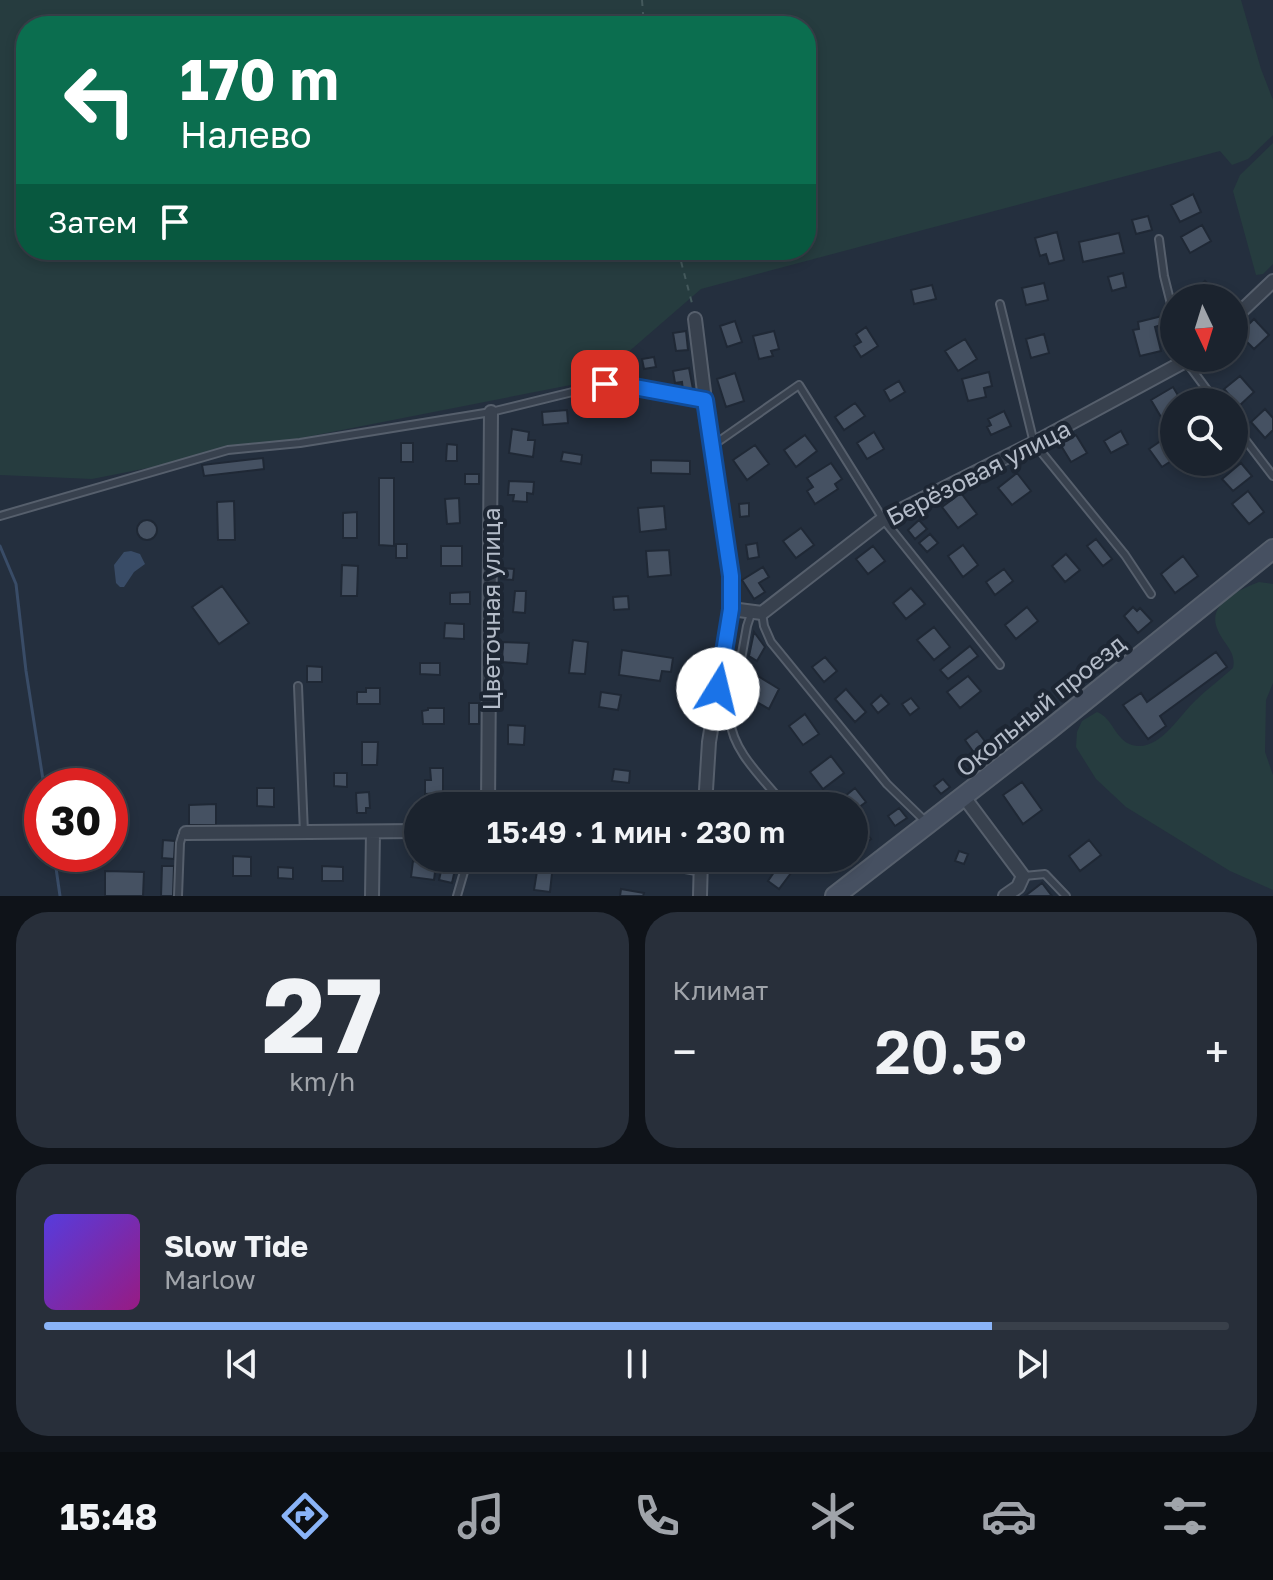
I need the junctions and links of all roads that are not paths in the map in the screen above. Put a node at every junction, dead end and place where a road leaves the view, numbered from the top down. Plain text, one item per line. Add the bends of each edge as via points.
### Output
1 (1159, 239) dead end
2 (1273, 281) edge
3 (1168, 284) edge
4 (1000, 304) dead end
5 (1248, 305) edge
6 (695, 319) road end
7 (1163, 372) edge
8 (705, 400) junction
9 (491, 412) junction
10 (1034, 443) junction
11 (1248, 443) edge
12 (712, 446) junction
13 (1273, 476) edge
14 (0, 516) edge
15 (883, 519) junction
16 (1273, 549) edge
17 (1151, 594) dead end
18 (731, 609) junction
19 (757, 613) junction
20 (1000, 665) dead end
21 (298, 686) dead end
22 (488, 792) edge
23 (706, 792) edge
24 (774, 792) edge
25 (964, 797) junction
26 (928, 825) junction
27 (404, 831) edge
28 (373, 832) junction
29 (186, 833) joint
30 (304, 833) junction
31 (464, 872) edge
32 (701, 872) edge
33 (1023, 876) junction
34 (178, 896) edge
35 (372, 896) edge
36 (457, 896) edge
37 (700, 896) edge
38 (835, 896) edge
39 (1005, 896) edge
40 (1066, 896) edge

1 - 3 lane
2 - 5 street
4 - 10 lane
6 - 8 street
7 - 10 street, Берёзовая улица
8 - 9 lane via 605,384
8 - 12 street
9 - 14 lane via 228,450
9 - 22 street, Цветочная улица
10 - 15 street, Берёзовая улица
10 - 17 lane
11 - 13 lane
12 - 15 lane via 799,385
12 - 18 street via 729,551
15 - 19 street, Берёзовая улица
15 - 20 lane
16 - 25 street, Окольный проезд
18 - 19 street
18 - 23 street
19 - 24 lane via 741,657 730,720 736,743
19 - 26 lane via 771,642 887,784
21 - 30 lane
25 - 26 street, Окольный проезд
25 - 33 street
26 - 38 street, Окольный проезд
27 - 28 street
28 - 30 street
28 - 35 street
29 - 30 street
29 - 34 lane via 180,843
31 - 36 lane
32 - 37 street
33 - 39 street
33 - 40 lane via 1045,874

